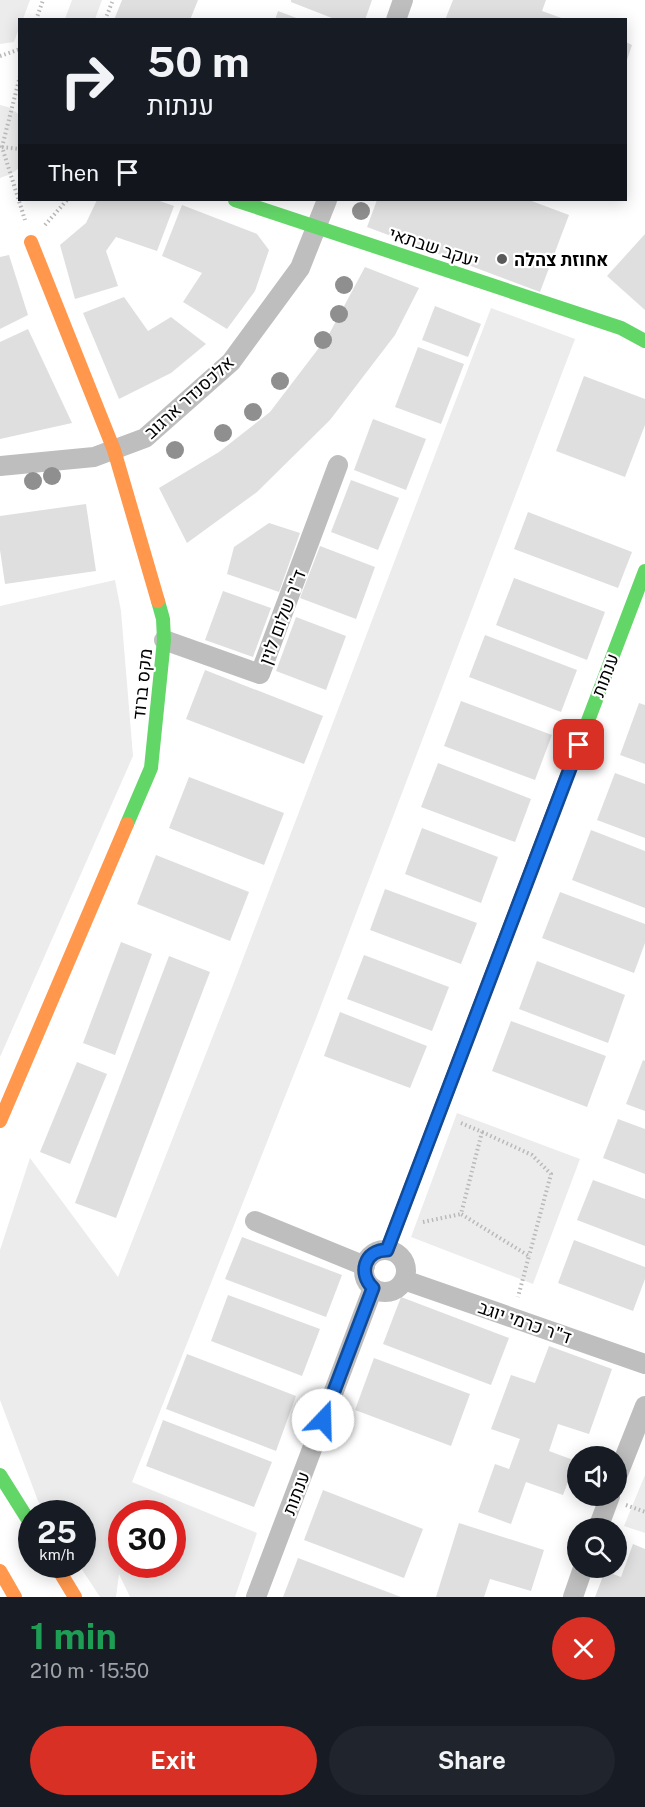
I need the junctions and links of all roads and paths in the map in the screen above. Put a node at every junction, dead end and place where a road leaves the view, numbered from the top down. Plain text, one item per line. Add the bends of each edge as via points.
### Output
1 (44, 0) edge
2 (113, 0) edge
3 (403, 0) edge
4 (37, 18) edge
5 (106, 18) edge
6 (397, 18) edge
7 (18, 50) edge
8 (0, 56) edge
9 (18, 83) edge
10 (1, 146) edge
11 (18, 149) edge
12 (18, 200) edge
13 (18, 201) edge
14 (238, 201) edge
15 (327, 201) edge
16 (317, 227) junction
17 (31, 242) joint
18 (645, 341) edge
19 (114, 450) junction
20 (339, 465) dead end
21 (0, 466) edge
22 (645, 571) edge
23 (164, 640) junction
24 (438, 1114) junction
25 (0, 1121) edge
26 (482, 1132) junction
27 (461, 1214) junction
28 (255, 1221) dead end
29 (396, 1227) junction
30 (387, 1250) junction
31 (529, 1256) junction
32 (365, 1266) junction
33 (404, 1280) junction
34 (373, 1288) junction
35 (512, 1318) junction
36 (645, 1364) edge
37 (645, 1406) edge
38 (627, 1451) edge
39 (0, 1475) edge
40 (18, 1504) edge
41 (0, 1571) edge
42 (63, 1578) edge
43 (580, 1578) edge
44 (15, 1597) edge
45 (75, 1597) edge
46 (256, 1597) edge
47 (573, 1597) edge

1 - 4 path
2 - 5 path
3 - 6 street
7 - 8 path
9 - 10 path
10 - 11 path
10 - 12 path
13 - 17 path
14 - 16 street, יעקב שבתאי
15 - 16 street, אלכסנדר ארגוב
16 - 18 street, יעקב שבתאי via 621,328
16 - 19 street, אלכסנדר ארגוב via 300,268 231,362 145,438
17 - 19 street, מקס ברוד
19 - 21 street, אלכסנדר ארגוב via 94,457
19 - 23 street, מקס ברוד via 163,619
20 - 23 street, ד"ר שלום לוין via 260,674
22 - 24 street, ענתות
23 - 25 street, מקס ברוד via 151,768
24 - 26 path
24 - 29 street, ענתות
26 - 27 path
26 - 31 path via 532,1155 551,1174
27 - 29 path
27 - 31 path
28 - 32 street
29 - 30 street, ענתות
30 - 32 street via 372,1254
30 - 33 street via 402,1258
31 - 35 path
32 - 34 street via 366,1279
33 - 34 street via 393,1291
33 - 35 street, ד"ר כרמי יוגב
34 - 46 street, ענתות
35 - 36 street, ד"ר כרמי יוגב
37 - 38 street
39 - 40 street
41 - 44 street
42 - 45 street
43 - 47 street

